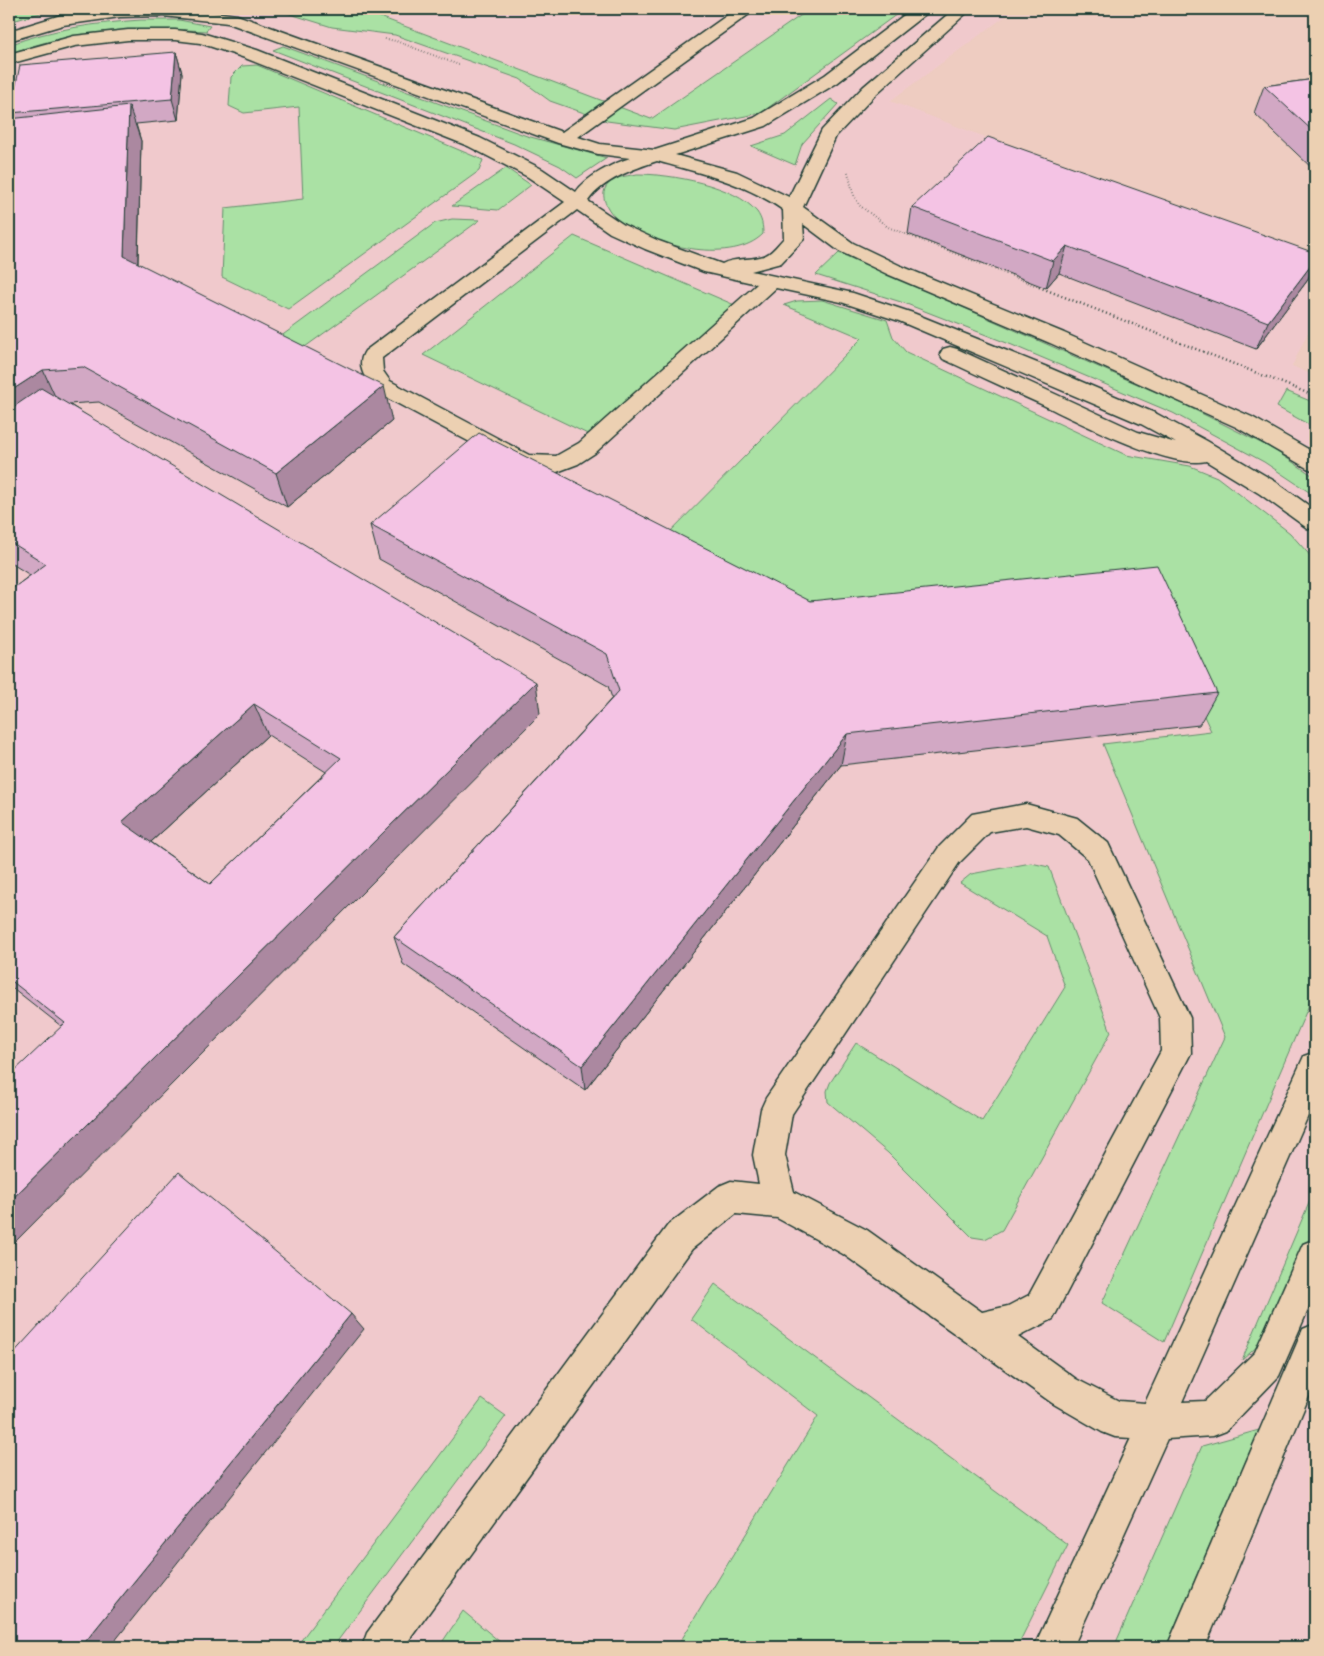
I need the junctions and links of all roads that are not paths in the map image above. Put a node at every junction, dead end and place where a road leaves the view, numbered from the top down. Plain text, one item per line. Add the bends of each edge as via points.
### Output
1 (746, 9) edge
2 (922, 9) edge
3 (963, 9) edge
4 (9, 36) edge
5 (9, 59) edge
6 (564, 139) junction
7 (655, 155) junction
8 (579, 201) junction
9 (792, 210) junction
10 (712, 268) junction
11 (771, 281) junction
12 (1311, 460) edge
13 (1291, 504) junction
14 (1315, 522) edge
15 (1315, 533) edge
16 (1315, 1066) edge
17 (780, 1202) junction
18 (1315, 1256) edge
19 (979, 1330) junction
20 (1315, 1341) edge
21 (1155, 1422) junction
22 (380, 1647) edge
23 (1053, 1647) edge
24 (1186, 1647) edge

1 - 6 street
2 - 7 street via 831,79 760,122
3 - 9 street via 869,91 828,134
4 - 6 street via 61,20 120,12 163,11 231,18 305,44 364,52 514,110 528,126
5 - 8 street via 74,41 128,35 202,38 319,80 474,142 536,173
6 - 7 street via 598,149
7 - 8 street via 608,175 588,188
7 - 9 street via 730,176 780,199
8 - 10 street via 617,229
8 - 11 street via 560,212 372,356 372,372 382,386 523,461 543,465 567,462 587,448
9 - 10 street via 794,239 774,259 745,266
9 - 12 street via 846,247 1244,422
10 - 11 street
11 - 13 street via 846,297 894,313 914,338 1130,437 1162,448 1221,459
13 - 14 street
13 - 15 street
16 - 21 street
17 - 19 street via 855,1242
17 - 19 street via 769,1155 777,1109 949,855 982,822 1026,815 1067,826 1098,850 1175,1018 1176,1053 1041,1308 1013,1322
17 - 22 street via 731,1197 680,1237
18 - 21 street via 1267,1364 1213,1418
19 - 21 street via 1064,1391 1115,1419
20 - 24 street
21 - 23 street

